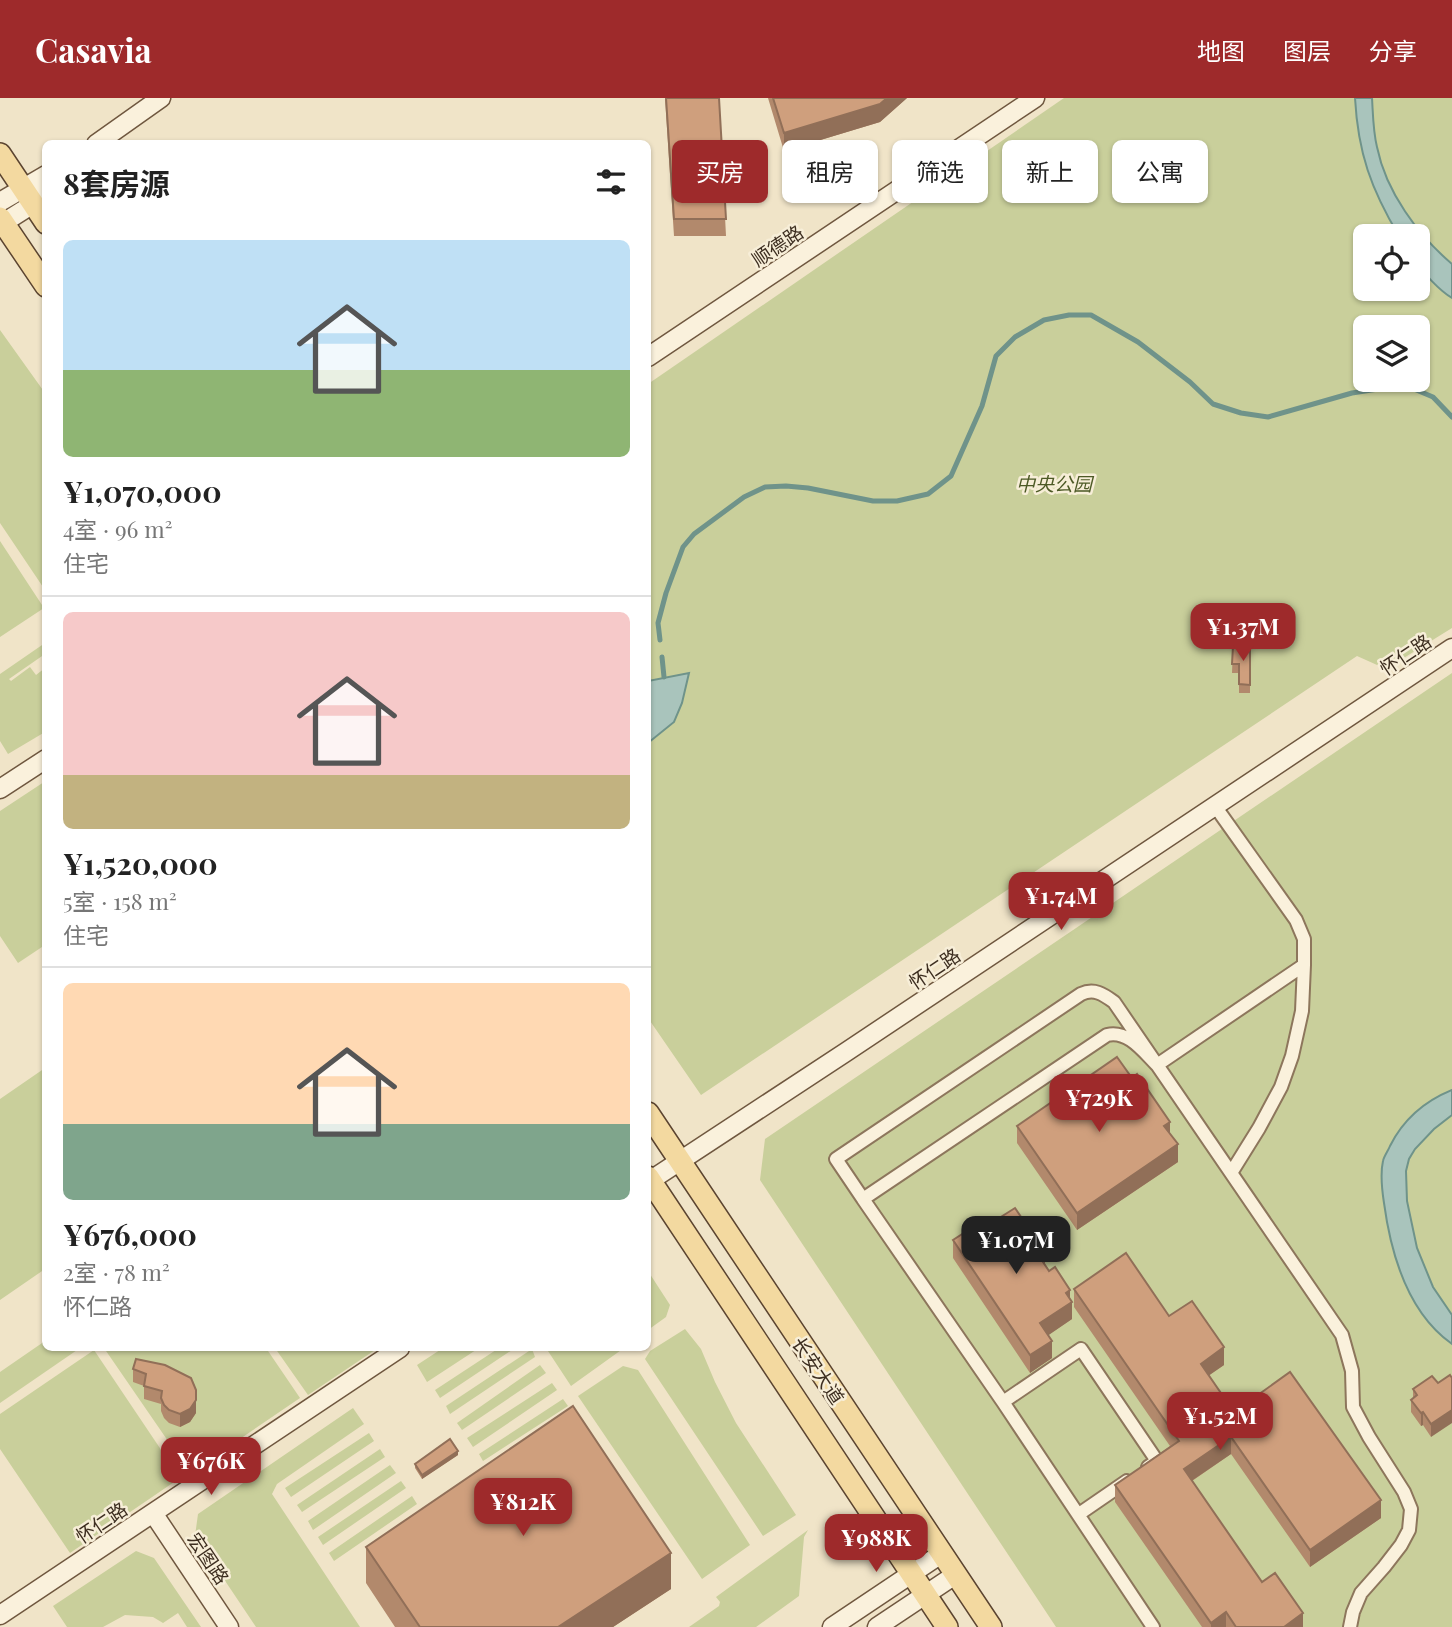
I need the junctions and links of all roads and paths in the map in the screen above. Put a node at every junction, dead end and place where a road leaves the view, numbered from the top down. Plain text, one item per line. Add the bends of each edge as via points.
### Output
1 (161, 98) edge
2 (1035, 98) edge
3 (102, 140) edge
4 (0, 154) edge
5 (33, 194) edge
6 (42, 214) edge
7 (1, 217) edge
8 (42, 280) edge
9 (651, 355) edge
10 (1452, 648) edge
11 (42, 762) edge
12 (0, 789) edge
13 (1215, 806) junction
14 (1304, 965) junction
15 (1157, 1065) junction
16 (651, 1118) edge
17 (680, 1161) junction
18 (1231, 1173) junction
19 (651, 1178) edge
20 (651, 1184) edge
21 (863, 1199) junction
22 (396, 1351) edge
23 (1003, 1402) junction
24 (153, 1513) junction
25 (1079, 1514) junction
26 (941, 1554) junction
27 (912, 1573) junction
28 (955, 1575) junction
29 (926, 1594) junction
30 (0, 1615) edge
31 (229, 1627) edge
32 (832, 1627) edge
33 (877, 1627) edge
34 (947, 1627) edge
35 (991, 1627) edge
36 (1153, 1627) edge
37 (1350, 1627) edge

1 - 3 street
2 - 9 street, 顺德路
4 - 5 main road
5 - 6 main road
5 - 7 street
7 - 8 main road
10 - 13 street, 怀仁路
11 - 12 street
13 - 14 street via 1296,920 1304,939
13 - 17 street, 怀仁路
14 - 15 street
14 - 18 street via 1292,1056 1281,1087
15 - 18 street
15 - 21 street via 1130,1039 1107,1035
15 - 21 street via 1114,1002 1088,991 836,1159
16 - 17 main road, 长安大道
17 - 19 street, 怀仁路
17 - 26 main road, 长安大道
18 - 37 street via 1342,1335 1352,1371 1353,1407 1410,1509 1409,1530 1361,1593
20 - 27 main road, 长安大道
21 - 23 street
22 - 24 street, 怀仁路
23 - 25 street
23 - 25 street via 1081,1349 1127,1416 1157,1461
24 - 30 street, 怀仁路
24 - 31 street, 宏图路
25 - 36 street
26 - 27 street
26 - 28 main road, 长安大道
27 - 29 main road, 长安大道
27 - 32 street
28 - 29 street
28 - 35 main road, 长安大道
29 - 33 street
29 - 34 main road, 长安大道

